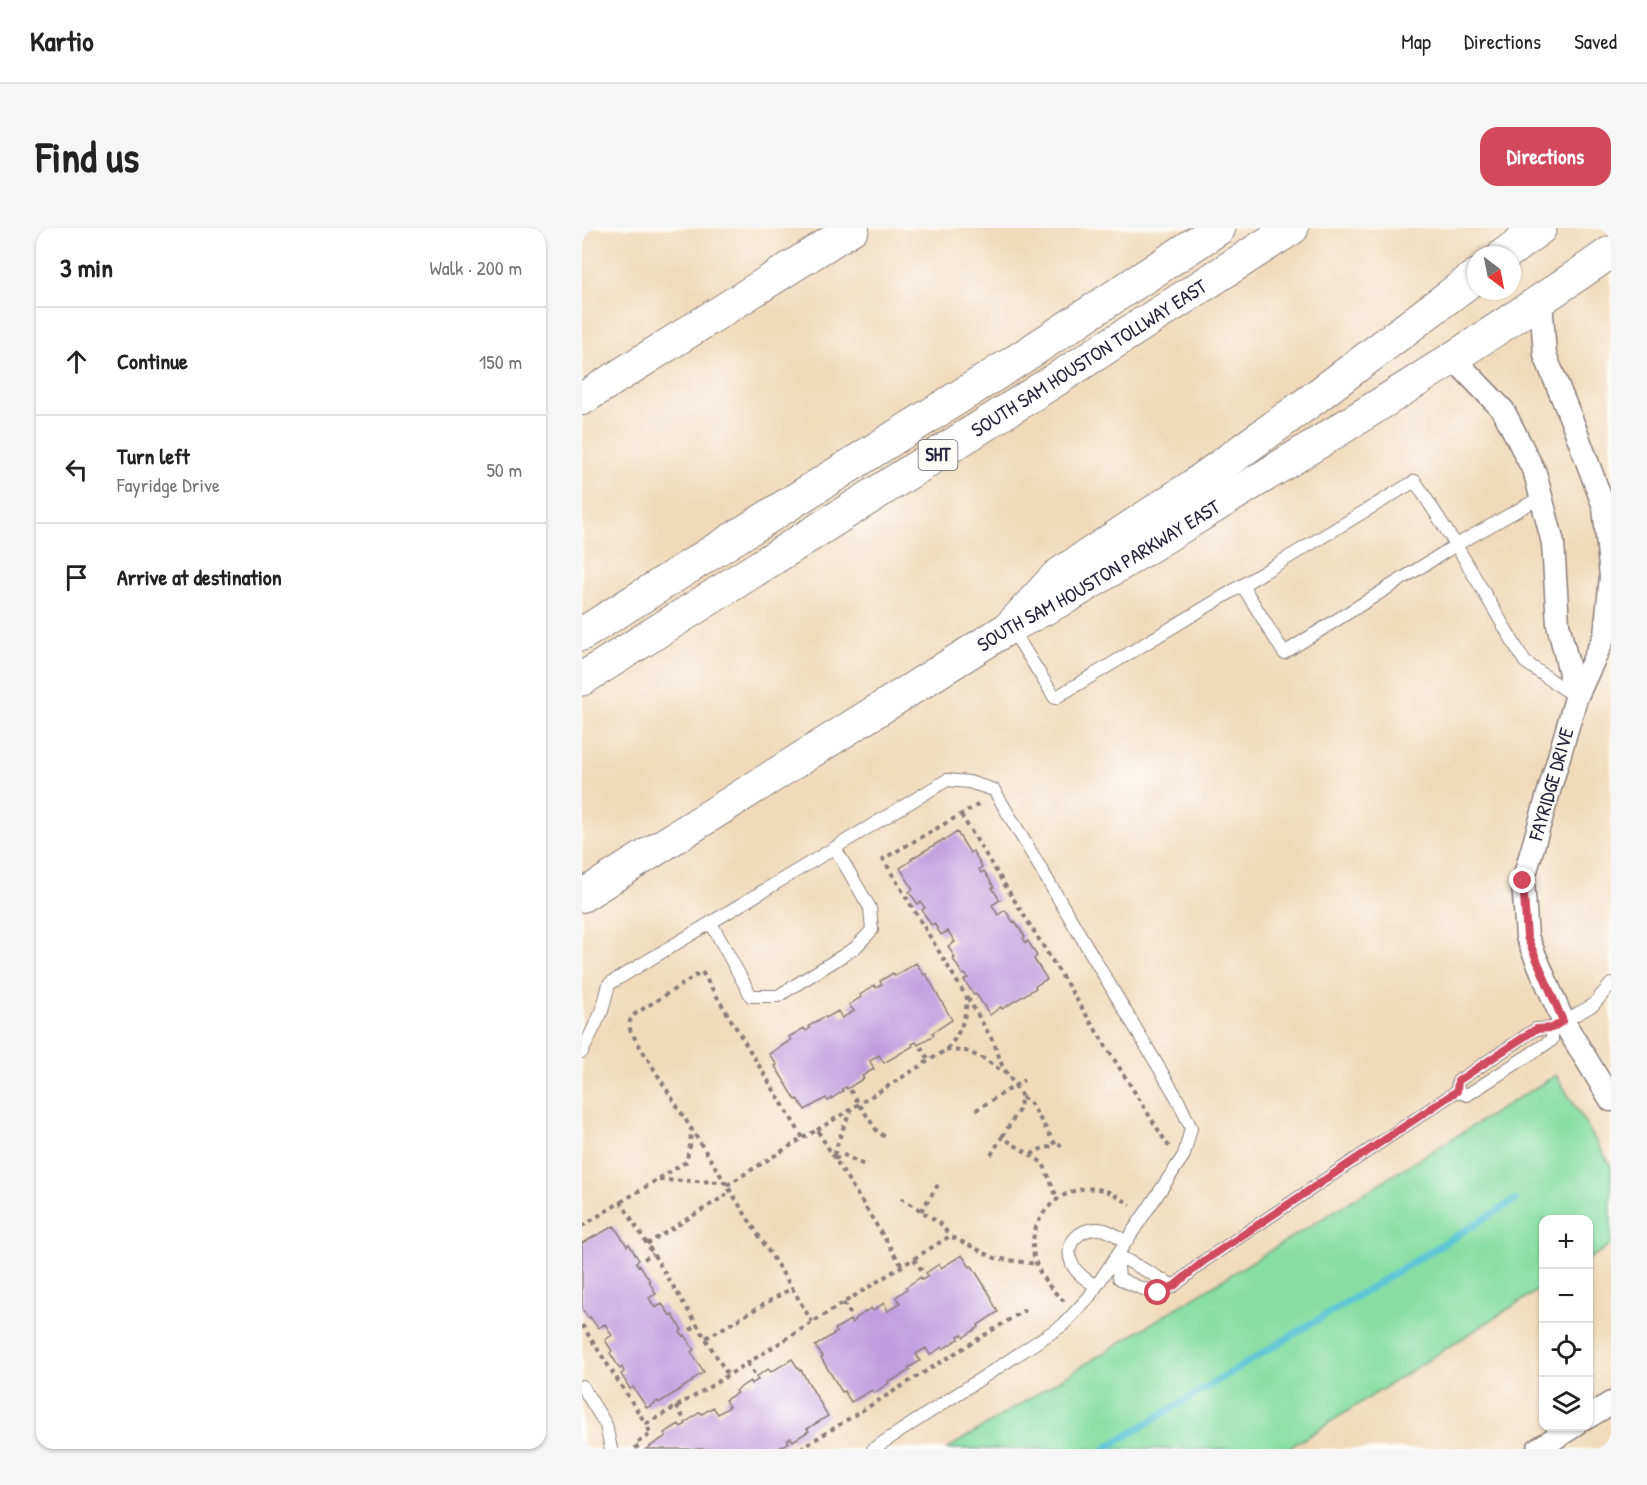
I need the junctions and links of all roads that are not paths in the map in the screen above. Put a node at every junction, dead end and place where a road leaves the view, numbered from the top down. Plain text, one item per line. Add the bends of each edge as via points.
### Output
1 (853, 228) edge
2 (1219, 228) edge
3 (1292, 228) edge
4 (1540, 228) edge
5 (1516, 246) edge
6 (1611, 252) edge
7 (1467, 283) edge
8 (1541, 301) junction
9 (1453, 358) junction
10 (582, 399) edge
11 (1541, 497) junction
12 (1456, 545) junction
13 (1242, 585) junction
14 (1010, 627) junction
15 (582, 634) edge
16 (582, 679) edge
17 (1576, 698) junction
18 (835, 848) junction
19 (582, 896) edge
20 (711, 923) junction
21 (1611, 984) edge
22 (1558, 1024) junction
23 (582, 1052) edge
24 (1457, 1091) junction
25 (1611, 1100) edge
26 (1126, 1242) junction
27 (1117, 1255) junction
28 (1096, 1286) junction
29 (1174, 1286) junction
30 (582, 1386) edge
31 (1611, 1403) edge
32 (1593, 1415) edge
33 (1566, 1431) edge
34 (611, 1449) edge
35 (873, 1449) edge
36 (1538, 1449) edge

1 - 10 main road
2 - 15 highway, SOUTH SAM HOUSTON TOLLWAY EAST / SHT via 1014,363
3 - 16 highway, SOUTH SAM HOUSTON TOLLWAY EAST / SHT
4 - 5 highway
6 - 8 main road, SOUTH SAM HOUSTON PARKWAY EAST
7 - 14 highway via 1193,486 1057,576
8 - 9 main road, SOUTH SAM HOUSTON PARKWAY EAST
8 - 17 street, FAYRIDGE DRIVE via 1545,356 1604,507 1611,577 1605,635
9 - 11 street, FAYRIDGE DRIVE via 1503,410 1535,473
9 - 14 main road, SOUTH SAM HOUSTON PARKWAY EAST via 1071,595
11 - 12 lane
11 - 17 street, FAYRIDGE DRIVE via 1552,543 1558,624
12 - 13 lane via 1415,481
12 - 13 lane via 1284,653
12 - 17 lane via 1525,662
13 - 14 lane via 1055,698
14 - 19 main road, SOUTH SAM HOUSTON PARKWAY EAST
17 - 22 street, FAYRIDGE DRIVE via 1523,881 1527,937
18 - 20 lane
18 - 20 lane via 870,908 872,930 855,948 778,996 751,996
18 - 26 lane via 947,780 969,782 997,794 1191,1128 1184,1155
20 - 23 lane via 609,984 602,1011
21 - 22 lane via 1593,1005
22 - 24 lane via 1536,1029 1467,1074 1458,1081
22 - 24 lane via 1552,1040 1467,1095
22 - 25 street, FAYRIDGE DRIVE
24 - 29 lane via 1204,1261
26 - 27 lane
26 - 28 lane via 1109,1231 1094,1228 1076,1235 1070,1243 1073,1266
27 - 28 lane
27 - 29 lane
27 - 29 lane via 1119,1278 1158,1293
28 - 35 lane via 1063,1325
30 - 34 lane via 606,1425
31 - 32 street
33 - 36 street

